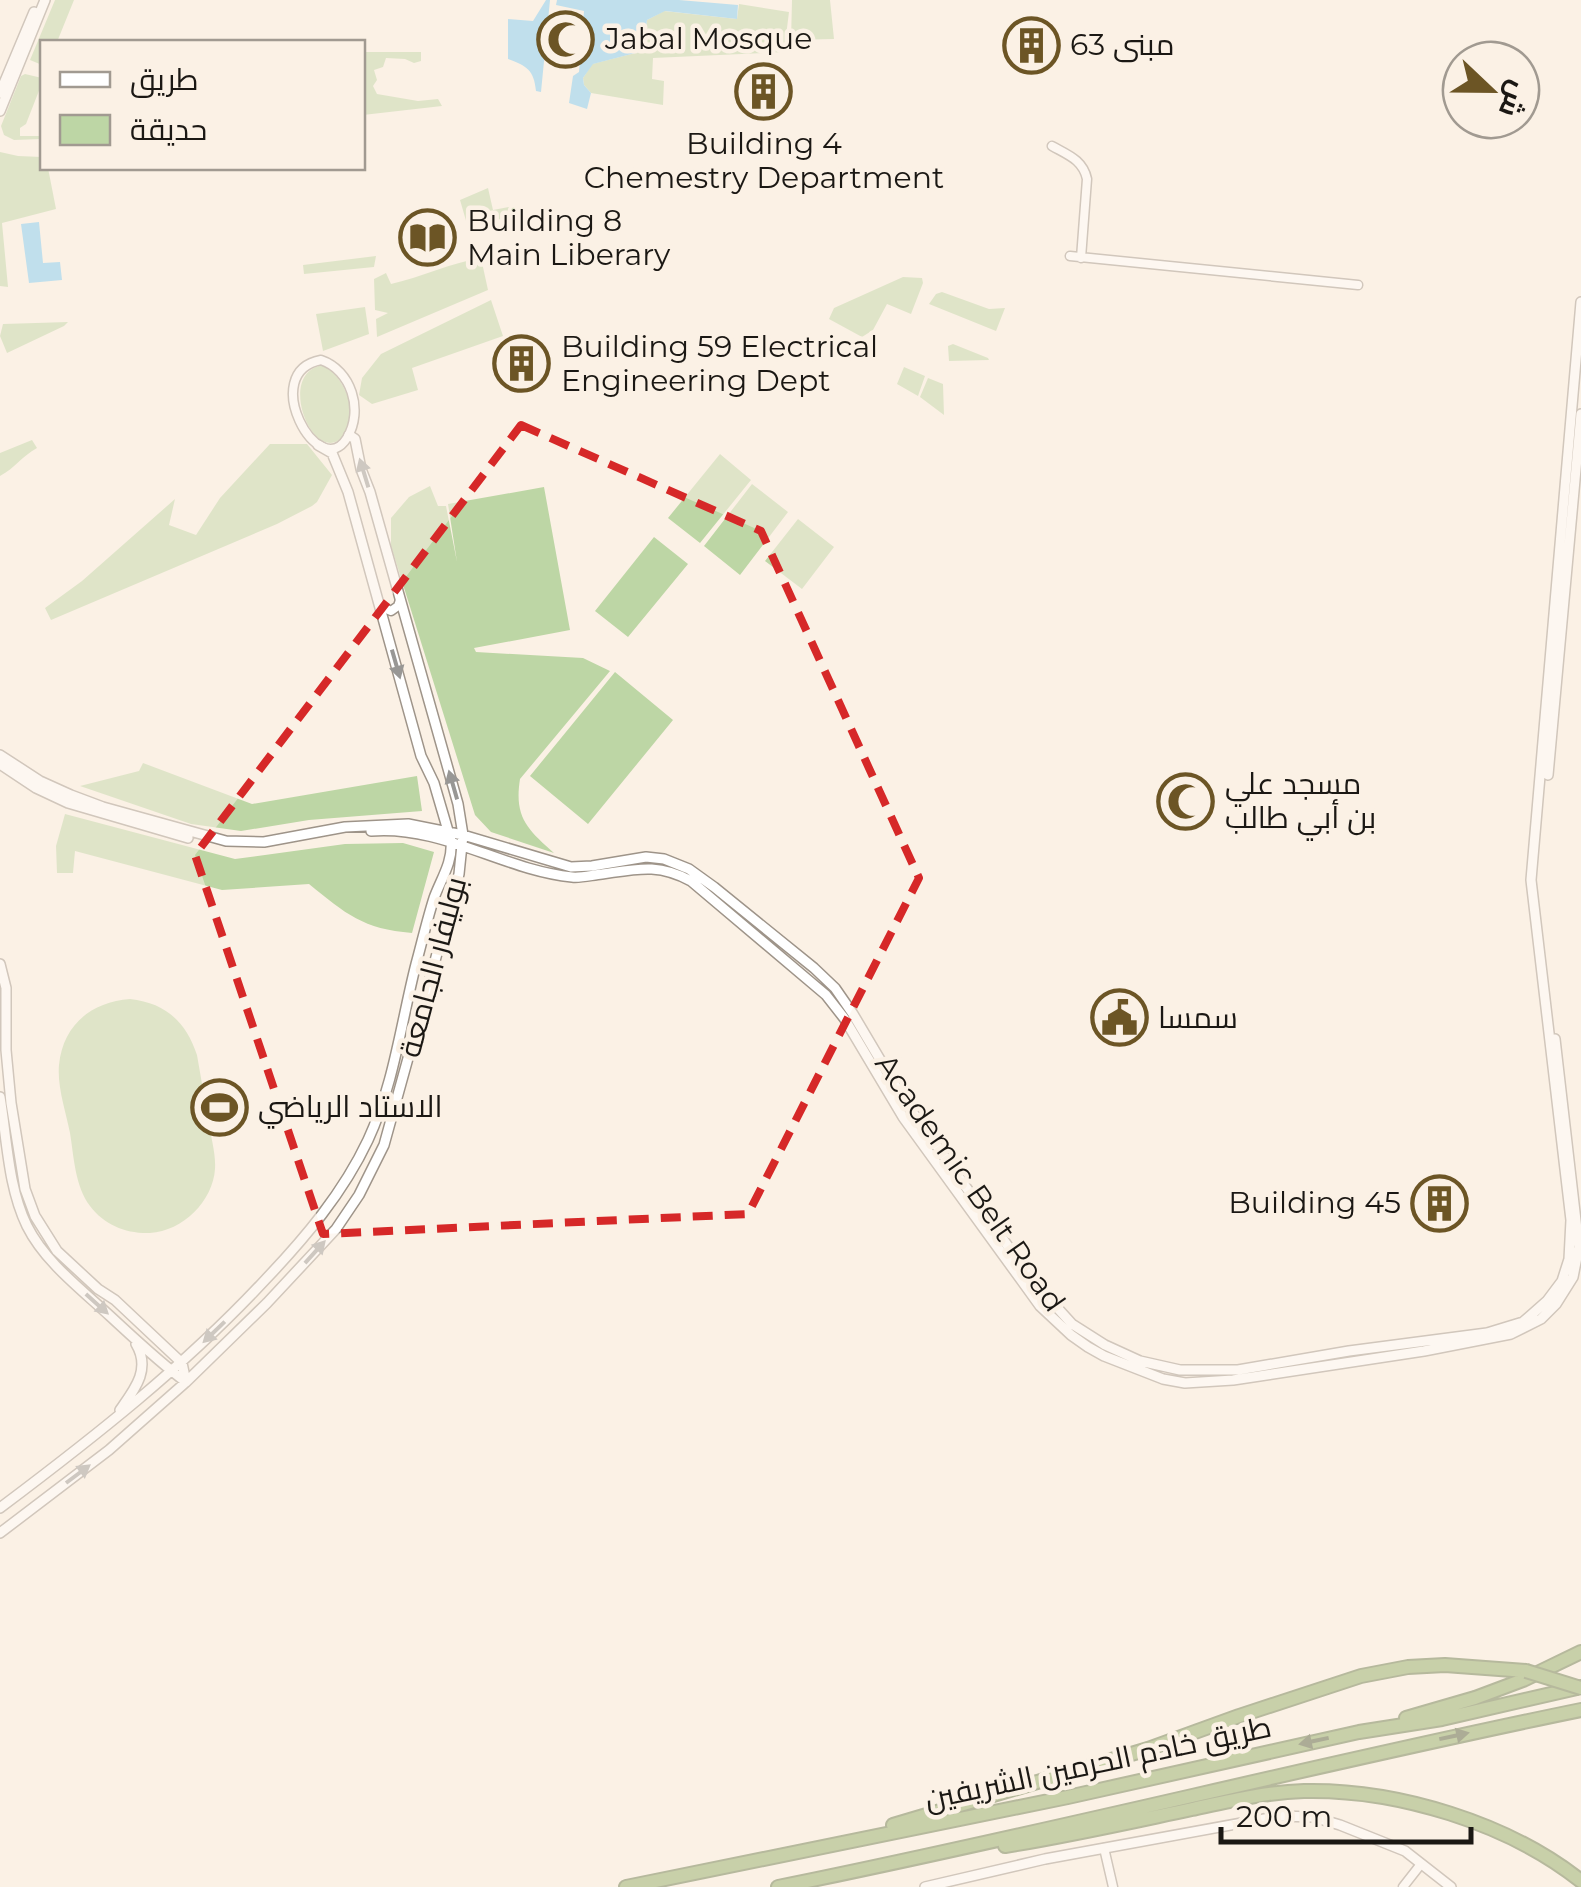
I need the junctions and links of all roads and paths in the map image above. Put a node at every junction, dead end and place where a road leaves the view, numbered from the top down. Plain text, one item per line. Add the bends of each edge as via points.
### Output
1 (42, 0) edge
2 (0, 93) edge
3 (0, 111) edge
4 (1052, 146) dead end
5 (1070, 256) dead end
6 (1081, 258) junction
7 (1358, 285) dead end
8 (1581, 302) edge
9 (1581, 414) edge
10 (348, 435) junction
11 (318, 445) junction
12 (400, 596) junction
13 (379, 603) junction
14 (0, 754) edge
15 (0, 764) edge
16 (450, 837) junction
17 (463, 840) junction
18 (0, 964) edge
19 (0, 1097) edge
20 (368, 1139) junction
21 (384, 1146) junction
22 (129, 1334) junction
23 (182, 1363) junction
24 (171, 1371) junction
25 (186, 1382) junction
26 (112, 1421) junction
27 (0, 1508) edge
28 (0, 1532) edge
29 (1581, 1652) edge
30 (1581, 1688) edge
31 (1581, 1710) edge
32 (1359, 1732) junction
33 (1104, 1848) junction
34 (774, 1858) junction
35 (1421, 1864) junction
36 (884, 1866) junction
37 (1581, 1881) edge
38 (626, 1887) edge
39 (778, 1887) edge
40 (925, 1887) edge
41 (1114, 1887) edge
42 (1403, 1887) edge
43 (1451, 1887) edge

1 - 2 street
1 - 3 street
4 - 6 street via 1085,170
5 - 6 street
6 - 7 street
8 - 17 street, Academic Belt Road via 1532,880 1570,1259 1562,1281 1523,1322 1226,1371 1180,1370 1121,1354 1072,1324 1032,1280 904,1100 835,988 714,886 664,859 570,866
9 - 17 street, Academic Belt Road via 1538,878 1579,1247 1573,1277 1556,1304 1511,1334 1184,1383 1104,1356 1063,1328 1026,1288 826,995 703,890 650,867 575,878 491,856
10 - 11 street via 340,446
10 - 11 street via 351,389 336,368 321,360 307,364 294,385 294,401 304,431
12 -> 10 street, بوليفار الجامعة via 355,439
11 - 13 street, بوليفار الجامعة via 332,453 342,476
12 - 13 street via 391,611
17 -> 12 street, بوليفار الجامعة
13 -> 16 street, بوليفار الجامعة
14 - 16 street, Academic Belt Road via 71,796 226,842 408,824
15 - 16 street, Academic Belt Road via 68,803 235,848 379,830
16 - 17 street, Academic Belt Road
16 - 20 street, بوليفار الجامعة via 448,867 416,962 394,1066
17 - 21 street, بوليفار الجامعة
18 - 23 street via 11,1103 35,1216 65,1259
19 -> 22 street via 20,1209 33,1236
20 - 21 street
20 -> 23 street, بوليفار الجامعة via 304,1238
25 -> 21 street, بوليفار الجامعة via 336,1230
22 - 24 street
22 - 26 street via 144,1367
23 - 24 street, بوليفار الجامعة
23 - 25 street
24 - 25 street
24 - 26 street, بوليفار الجامعة
28 -> 25 street, بوليفار الجامعة
26 - 27 street, بوليفار الجامعة
29 - 32 highway via 1476,1698
30 - 32 highway, طريق خادم الحرمين الشريفين
30 - 34 highway, bridge via 1526,1671 1445,1664 1361,1676 1148,1749
36 -> 31 highway, طريق خادم الحرمين الشريفين
32 -> 34 highway, طريق خادم الحرمين الشريفين
33 - 35 street via 1296,1816 1340,1824
33 - 40 street
33 - 41 street
34 - 38 highway, طريق خادم الحرمين الشريفين
35 - 42 street
35 - 43 street
36 - 37 highway via 1303,1791 1390,1798 1460,1817
36 - 39 highway, طريق خادم الحرمين الشريفين

